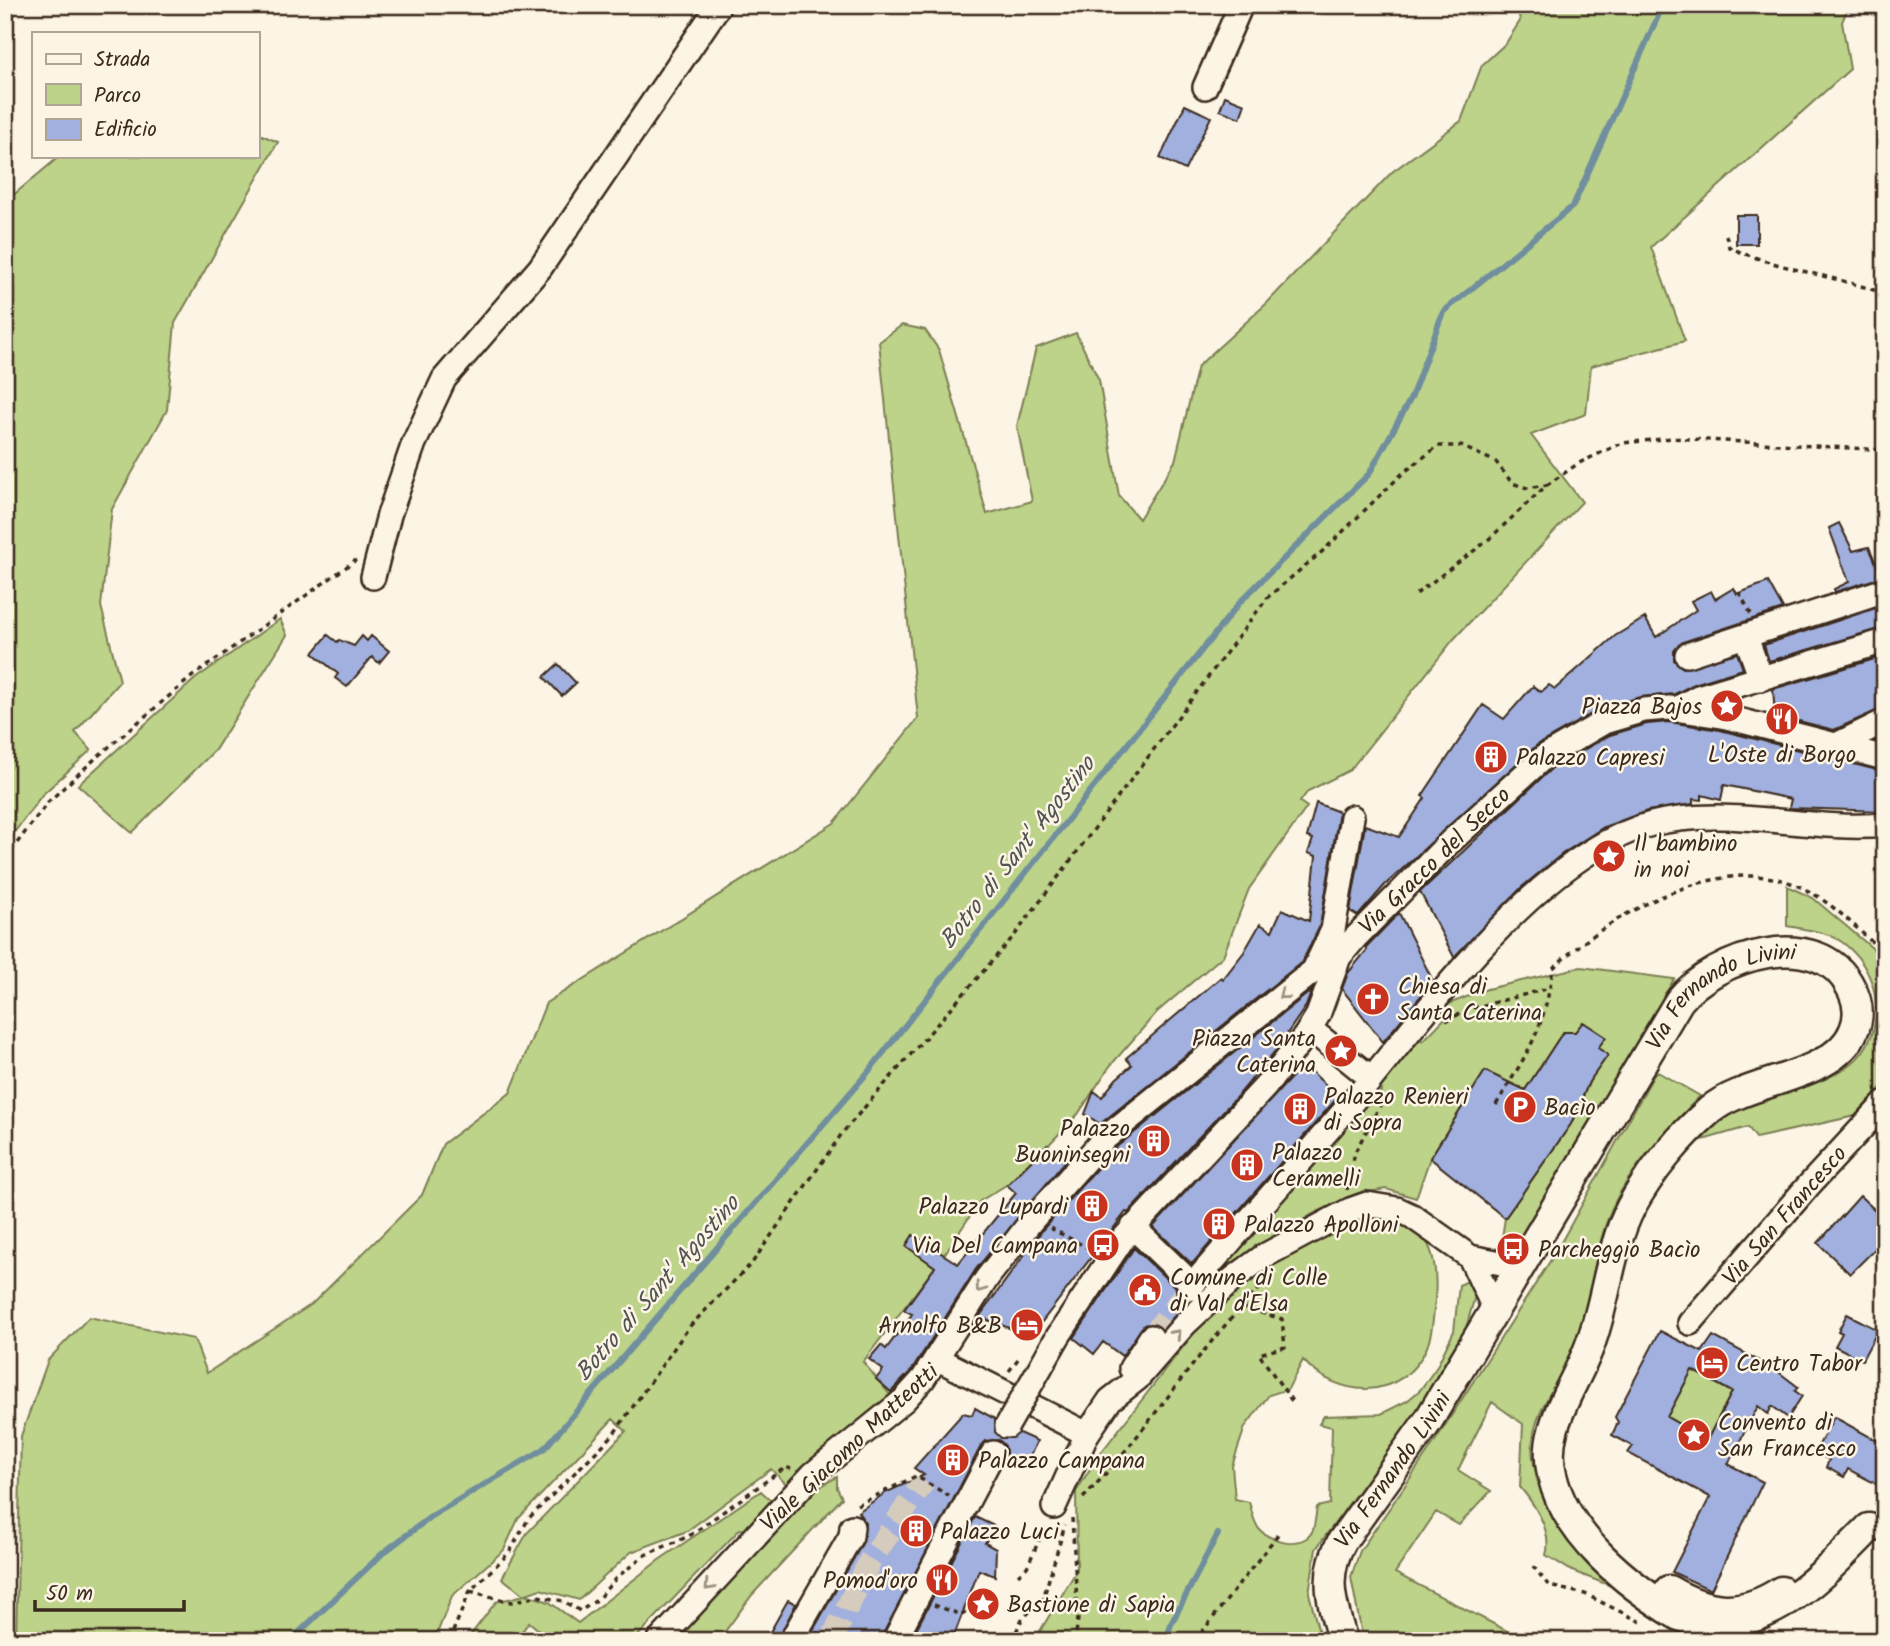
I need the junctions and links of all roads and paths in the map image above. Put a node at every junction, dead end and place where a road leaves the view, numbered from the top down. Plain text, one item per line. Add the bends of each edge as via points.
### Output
1 (719, 5) edge
2 (1241, 5) edge
3 (1205, 87) dead end
4 (1726, 235) dead end
5 (1885, 294) edge
6 (1885, 450) edge
7 (1547, 485) junction
8 (381, 542) junction
9 (373, 577) dead end
10 (1885, 590) edge
11 (1416, 594) dead end
12 (1746, 637) junction
13 (1885, 641) edge
14 (1687, 655) dead end
15 (1761, 679) junction
16 (1678, 708) junction
17 (1885, 721) edge
18 (1836, 745) junction
19 (1885, 758) edge
20 (1352, 817) dead end
21 (1885, 825) edge
22 (5, 859) edge
23 (1885, 954) edge
24 (1339, 957) junction
25 (1312, 972) junction
26 (1550, 988) junction
27 (1310, 1029) junction
28 (1438, 1029) dead end
29 (1378, 1087) junction
30 (1885, 1103) edge
31 (1496, 1105) dead end
32 (1350, 1210) junction
33 (1033, 1219) junction
34 (1133, 1227) junction
35 (1470, 1257) junction
36 (1107, 1259) junction
37 (1522, 1267) junction
38 (1495, 1310) junction
39 (1690, 1323) dead end
40 (1151, 1337) tunnel mouth
41 (1029, 1344) dead end
42 (938, 1359) junction
43 (1007, 1375) dead end
44 (1110, 1400) junction
45 (1294, 1404) dead end
46 (1007, 1426) dead end
47 (1087, 1434) junction
48 (993, 1453) dead end
49 (790, 1471) dead end
50 (1562, 1498) junction
51 (1080, 1501) dead end
52 (966, 1507) junction
53 (1054, 1507) joint
54 (1877, 1521) edge
55 (852, 1527) joint
56 (1279, 1533) dead end
57 (1534, 1566) dead end
58 (1018, 1575) dead end
59 (470, 1591) junction
60 (916, 1598) junction
61 (1765, 1601) junction
62 (966, 1612) dead end
63 (1644, 1623) dead end
64 (1723, 1636) edge
65 (449, 1641) edge
66 (659, 1641) edge
67 (791, 1641) edge
68 (894, 1641) edge
69 (1012, 1641) edge
70 (1075, 1641) edge
71 (1195, 1641) edge
72 (1343, 1641) edge

1 - 8 street via 540,268 444,379 414,443
2 - 3 street
4 - 5 path via 1730,247 1756,260 1848,280
6 - 7 path via 1672,438 1622,443 1579,463
7 - 11 path via 1487,541
7 - 59 path via 1519,486 1496,462 1461,446 1438,446 1268,597 1014,936 843,1132 752,1263 689,1327 613,1435 529,1518 509,1553
8 - 9 street
8 - 22 path via 175,691 48,802
10 - 12 street
12 - 14 street
12 - 15 street
13 - 15 street
15 - 16 street via 1698,697
16 - 18 street, Via Gracco del Secco
16 - 24 street, Via Gracco del Secco via 1614,718 1544,757 1402,890
17 - 18 street
18 - 19 street, Via Gracco del Secco
20 - 25 street via 1333,930
21 - 29 street via 1706,818 1652,823 1607,843 1570,867 1518,912 1419,1018
23 - 26 path via 1823,899 1794,884 1768,878 1722,879 1651,902 1602,928 1553,968
24 - 25 street
24 - 27 street
25 -> 33 street via 1119,1125
26 - 28 path via 1469,1009
26 - 31 path via 1536,1039
27 - 29 street
27 - 34 street via 1265,1087
29 - 32 path via 1347,1186
29 - 34 street via 1191,1287
30 - 39 street, Via San Francesco
32 - 35 street via 1381,1205 1405,1212
44 -> 32 street via 1137,1379 1234,1278 1264,1256
33 - 36 path
33 -> 42 street via 974,1296
34 - 36 street
35 - 37 street
35 - 38 street
36 - 46 street, bridge
37 - 38 main road, Via Fernando Livini
37 - 50 main road, Via Fernando Livini via 1665,1023 1696,982 1738,960 1781,952 1816,956 1844,976 1854,993 1858,1015 1844,1047 1813,1067 1751,1087 1716,1106 1672,1150 1630,1209 1592,1339 1553,1433 1551,1472
38 - 72 main road, Via Fernando Livini via 1410,1449 1338,1548 1329,1590
40 - 44 street
41 - 43 path
42 - 47 street, Viale Giacomo Matteotti
42 -> 66 street, Viale Giacomo Matteotti via 904,1400 813,1474
44 - 47 street
45 - 51 path via 1259,1354 1285,1347 1282,1319 1241,1307 1122,1457
47 - 53 street
48 - 52 street
49 - 59 path via 791,1467 786,1467 689,1536 645,1555 597,1601 580,1611 563,1601 538,1596 511,1602
50 - 61 main road via 1640,1569 1693,1603 1723,1611
50 - 64 main road, Via Fernando Livini via 1581,1534 1622,1576 1688,1622
52 - 55 path via 916,1476 855,1507
52 - 60 street
53 - 58 path via 1027,1567
54 - 61 main road
54 - 64 main road via 1784,1609
55 - 67 street
56 - 71 path
57 - 63 path via 1549,1586 1585,1594
59 - 65 path
60 - 62 path via 962,1615
60 - 68 street
61 - 64 street via 1753,1614 1731,1622
69 - 70 path via 1022,1619 1043,1599 1072,1509

